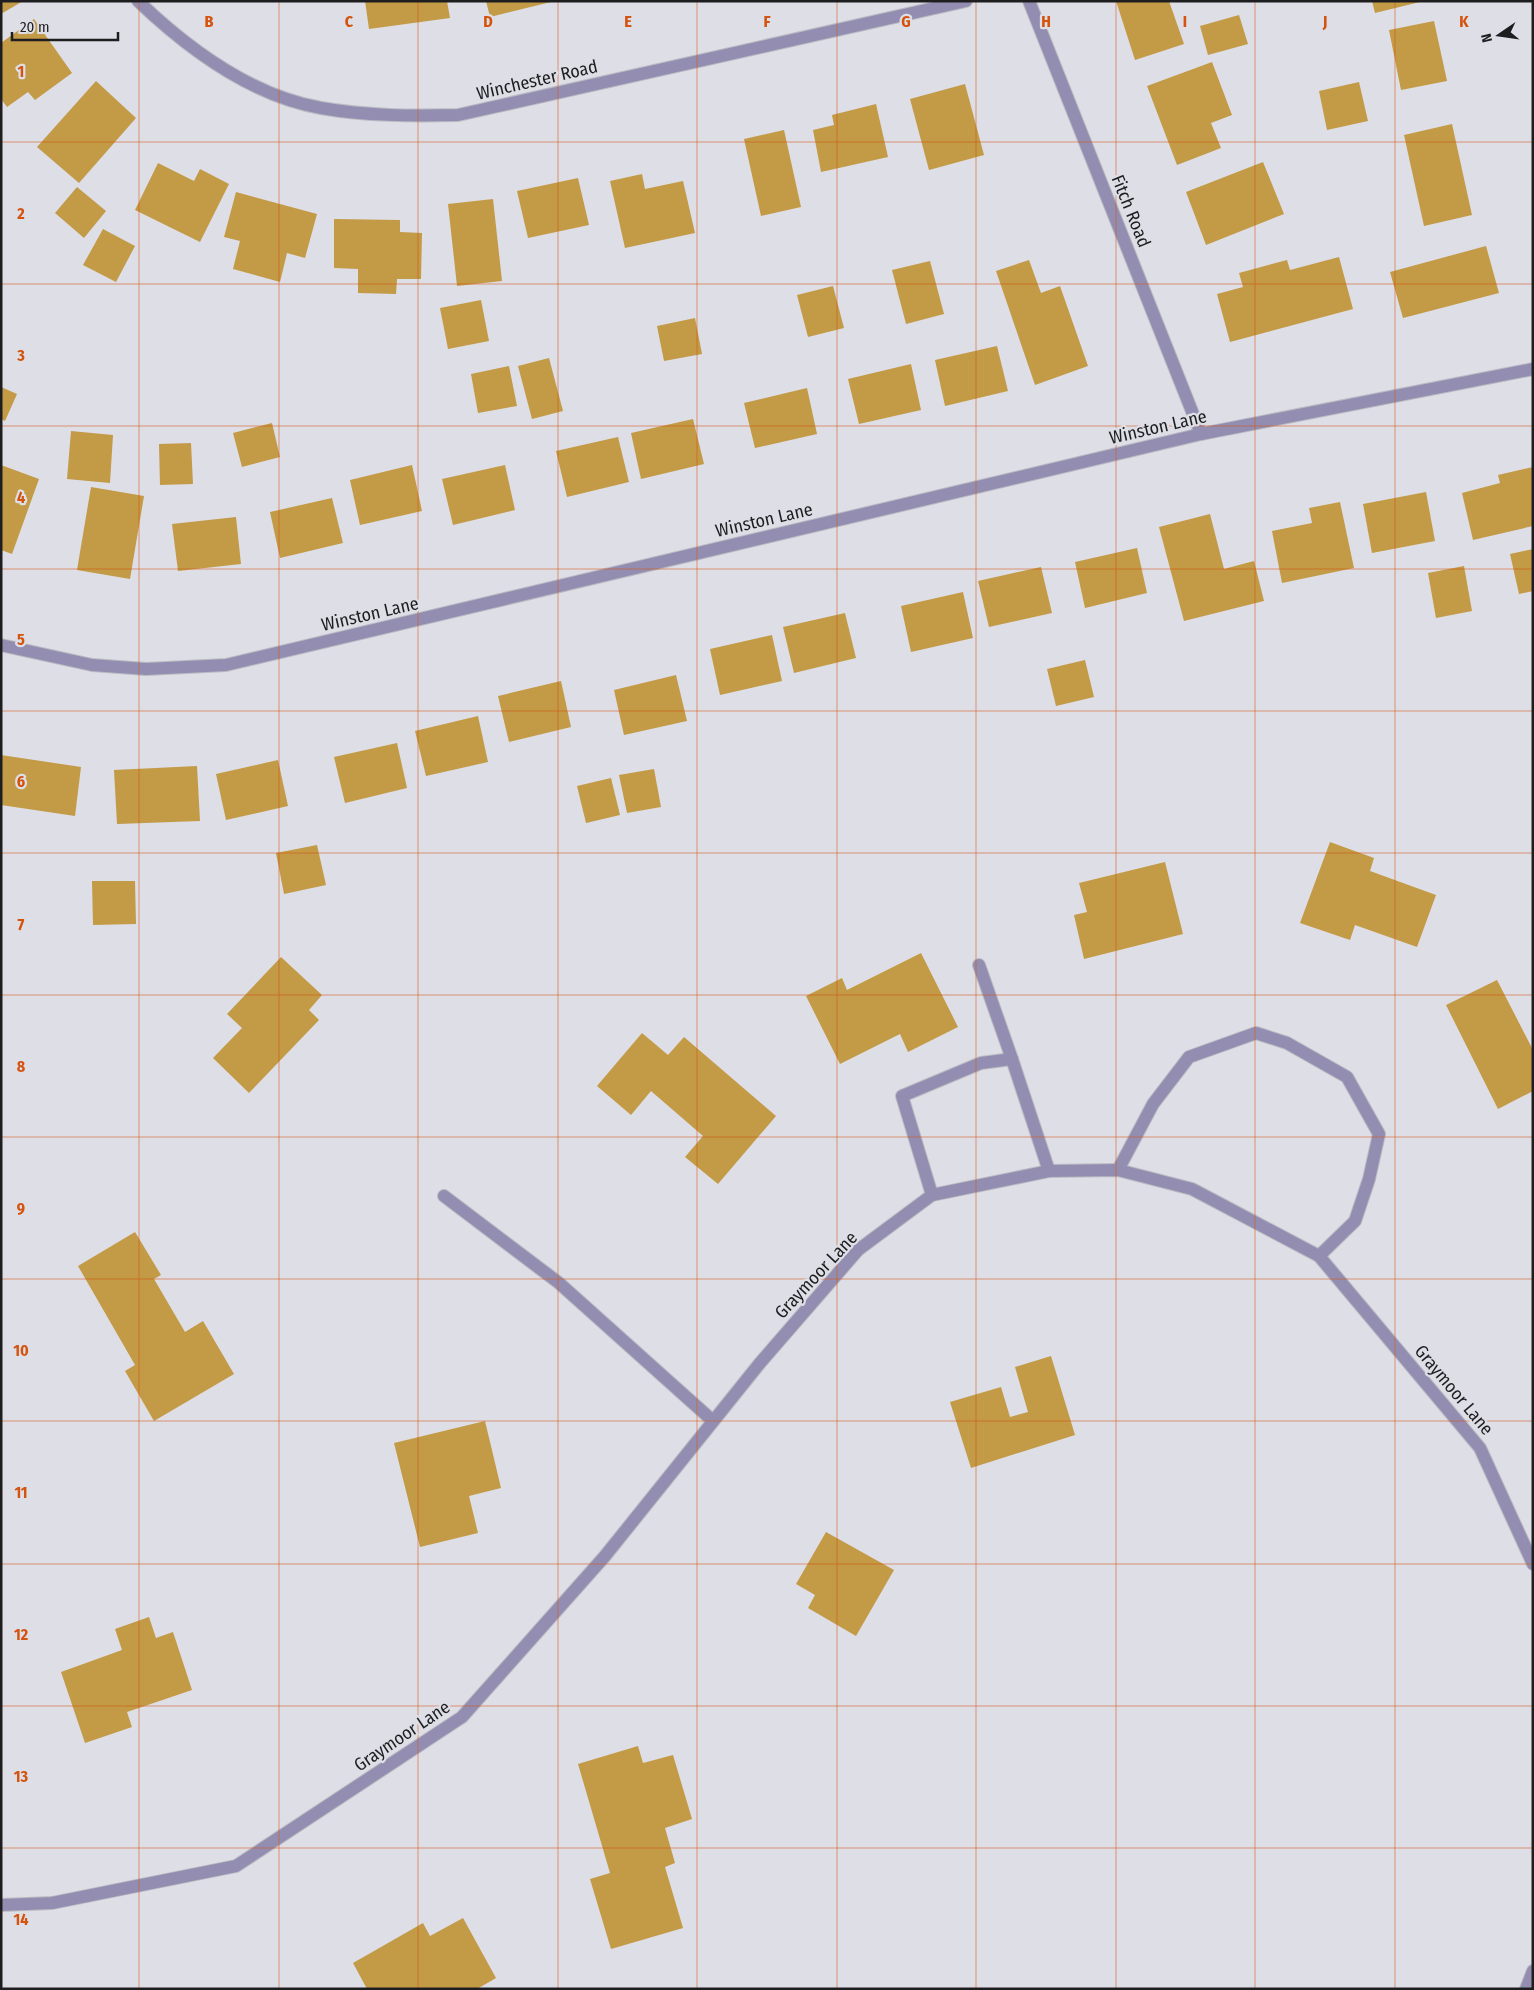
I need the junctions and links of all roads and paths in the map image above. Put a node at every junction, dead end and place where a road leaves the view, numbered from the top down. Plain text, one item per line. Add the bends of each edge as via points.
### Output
1 (138, 1) edge
2 (966, 1) edge
3 (1029, 1) edge
4 (1533, 369) edge
5 (1202, 434) junction
6 (1, 645) edge
7 (978, 965) dead end
8 (1012, 1059) junction
9 (1118, 1170) junction
10 (1048, 1171) junction
11 (932, 1195) junction
12 (444, 1196) dead end
13 (1319, 1256) junction
14 (713, 1421) junction
15 (1533, 1564) edge
16 (1, 1905) edge
17 (1533, 1971) edge
18 (1526, 1989) edge

1 - 2 street, Winchester Road via 180,38 246,81 320,108 387,116 458,115
3 - 5 street, Fitch Road
4 - 5 street, Winston Lane
5 - 6 street, Winston Lane via 226,665 146,669 92,665
7 - 8 street
8 - 10 street
8 - 11 street via 981,1063 902,1096
9 - 10 street, Graymoor Lane
9 - 13 street, Graymoor Lane via 1192,1189
9 - 13 street via 1154,1104 1189,1057 1256,1033 1287,1043 1347,1078 1380,1134 1355,1221
10 - 11 street, Graymoor Lane
11 - 14 street, Graymoor Lane via 858,1250
12 - 14 street via 559,1283
13 - 15 street, Graymoor Lane via 1480,1448
14 - 16 street, Graymoor Lane via 605,1556 462,1717 236,1866 52,1903
17 - 18 street

